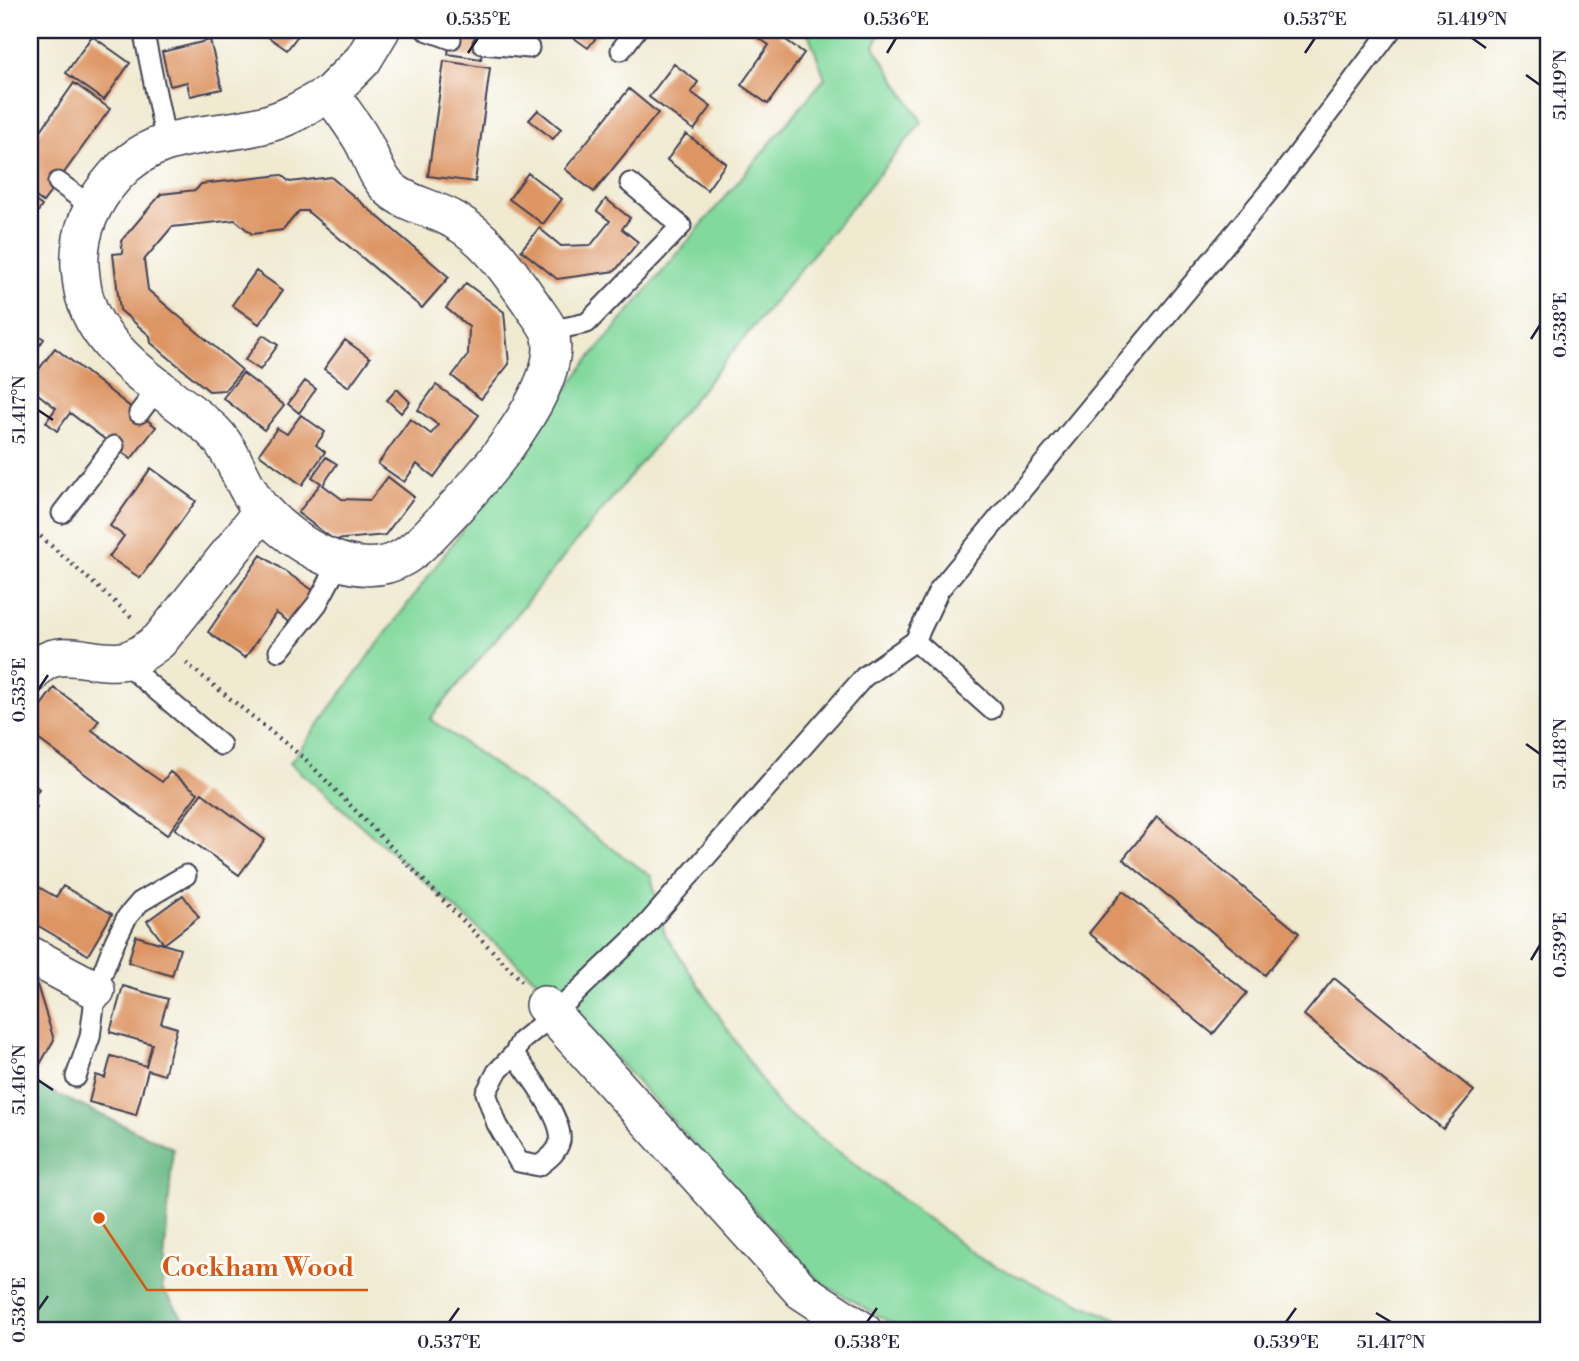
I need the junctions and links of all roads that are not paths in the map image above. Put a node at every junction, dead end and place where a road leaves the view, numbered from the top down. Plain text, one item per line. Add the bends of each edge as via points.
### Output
1 (146, 30) edge
2 (381, 30) edge
3 (426, 30) edge
4 (636, 30) edge
5 (1391, 30) edge
6 (451, 39) dead end
7 (483, 44) dead end
8 (529, 48) dead end
9 (621, 50) dead end
10 (330, 93) junction
11 (166, 142) junction
12 (58, 182) dead end
13 (630, 183) dead end
14 (92, 207) junction
15 (550, 331) junction
16 (114, 446) dead end
17 (262, 510) junction
18 (62, 513) dead end
19 (339, 563) junction
20 (915, 641) junction
21 (279, 651) dead end
22 (122, 661) junction
23 (30, 676) edge
24 (991, 709) dead end
25 (221, 745) dead end
26 (186, 874) dead end
27 (30, 955) edge
28 (96, 990) junction
29 (549, 1010) junction
30 (514, 1054) junction
31 (76, 1077) dead end
32 (863, 1331) edge

1 - 11 lane
2 - 10 street via 363,60
3 - 6 lane
4 - 9 lane
5 - 20 lane via 1276,183 939,590
7 - 8 lane
10 - 11 street via 267,124
10 - 15 street via 362,140 380,178 394,192 454,219 477,235
11 - 14 street via 128,163
12 - 14 lane
13 - 15 lane via 681,226 587,323
14 - 17 street via 81,240 80,262 86,304 96,323 148,400 216,434
15 - 19 street via 552,349 544,384 499,455 444,520 403,558 386,565
16 - 18 lane
17 - 19 street via 297,540
17 - 22 street via 159,641
19 - 21 lane via 317,604
20 - 24 lane
20 - 29 lane via 864,677 641,931
22 - 23 street via 56,657 45,660
22 - 25 lane
26 - 28 lane via 141,902 127,917
27 - 28 street
28 - 31 lane via 90,1037
29 - 30 lane
29 - 32 street via 802,1292
30 - 30 lane via 552,1111 560,1139 555,1153 539,1167 519,1162 497,1125 486,1093

